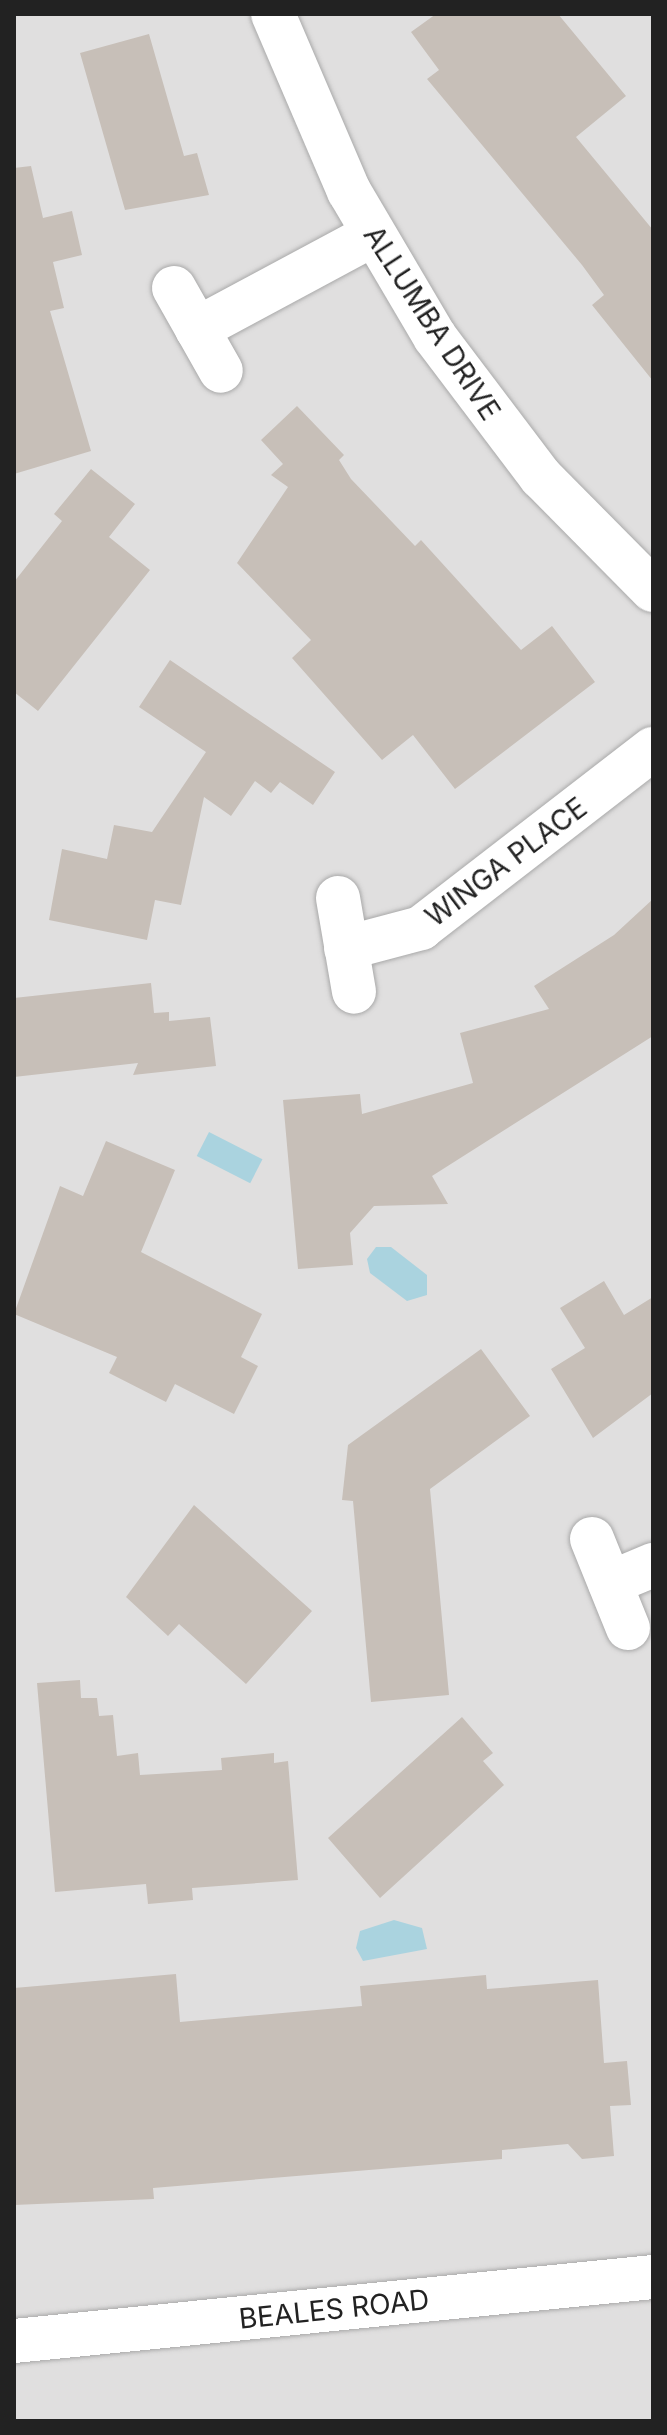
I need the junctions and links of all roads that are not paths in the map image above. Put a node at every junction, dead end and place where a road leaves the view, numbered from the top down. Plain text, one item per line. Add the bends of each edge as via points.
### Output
1 (273, 14) edge
2 (372, 235) junction
3 (174, 288) dead end
4 (197, 329) junction
5 (221, 371) dead end
6 (653, 590) edge
7 (653, 749) edge
8 (338, 898) dead end
9 (346, 948) junction
10 (354, 992) dead end
11 (592, 1539) dead end
12 (653, 1565) edge
13 (610, 1583) junction
14 (628, 1628) dead end
15 (653, 2277) edge
16 (14, 2341) edge

1 - 2 street, ALLUMBA DRIVE
2 - 4 street
2 - 6 street, ALLUMBA DRIVE via 506,434
3 - 4 street
4 - 5 street
7 - 9 street, WINGA PLACE via 421,928
8 - 9 street
9 - 10 street
11 - 13 street
12 - 13 street
13 - 14 street
15 - 16 street, BEALES ROAD

